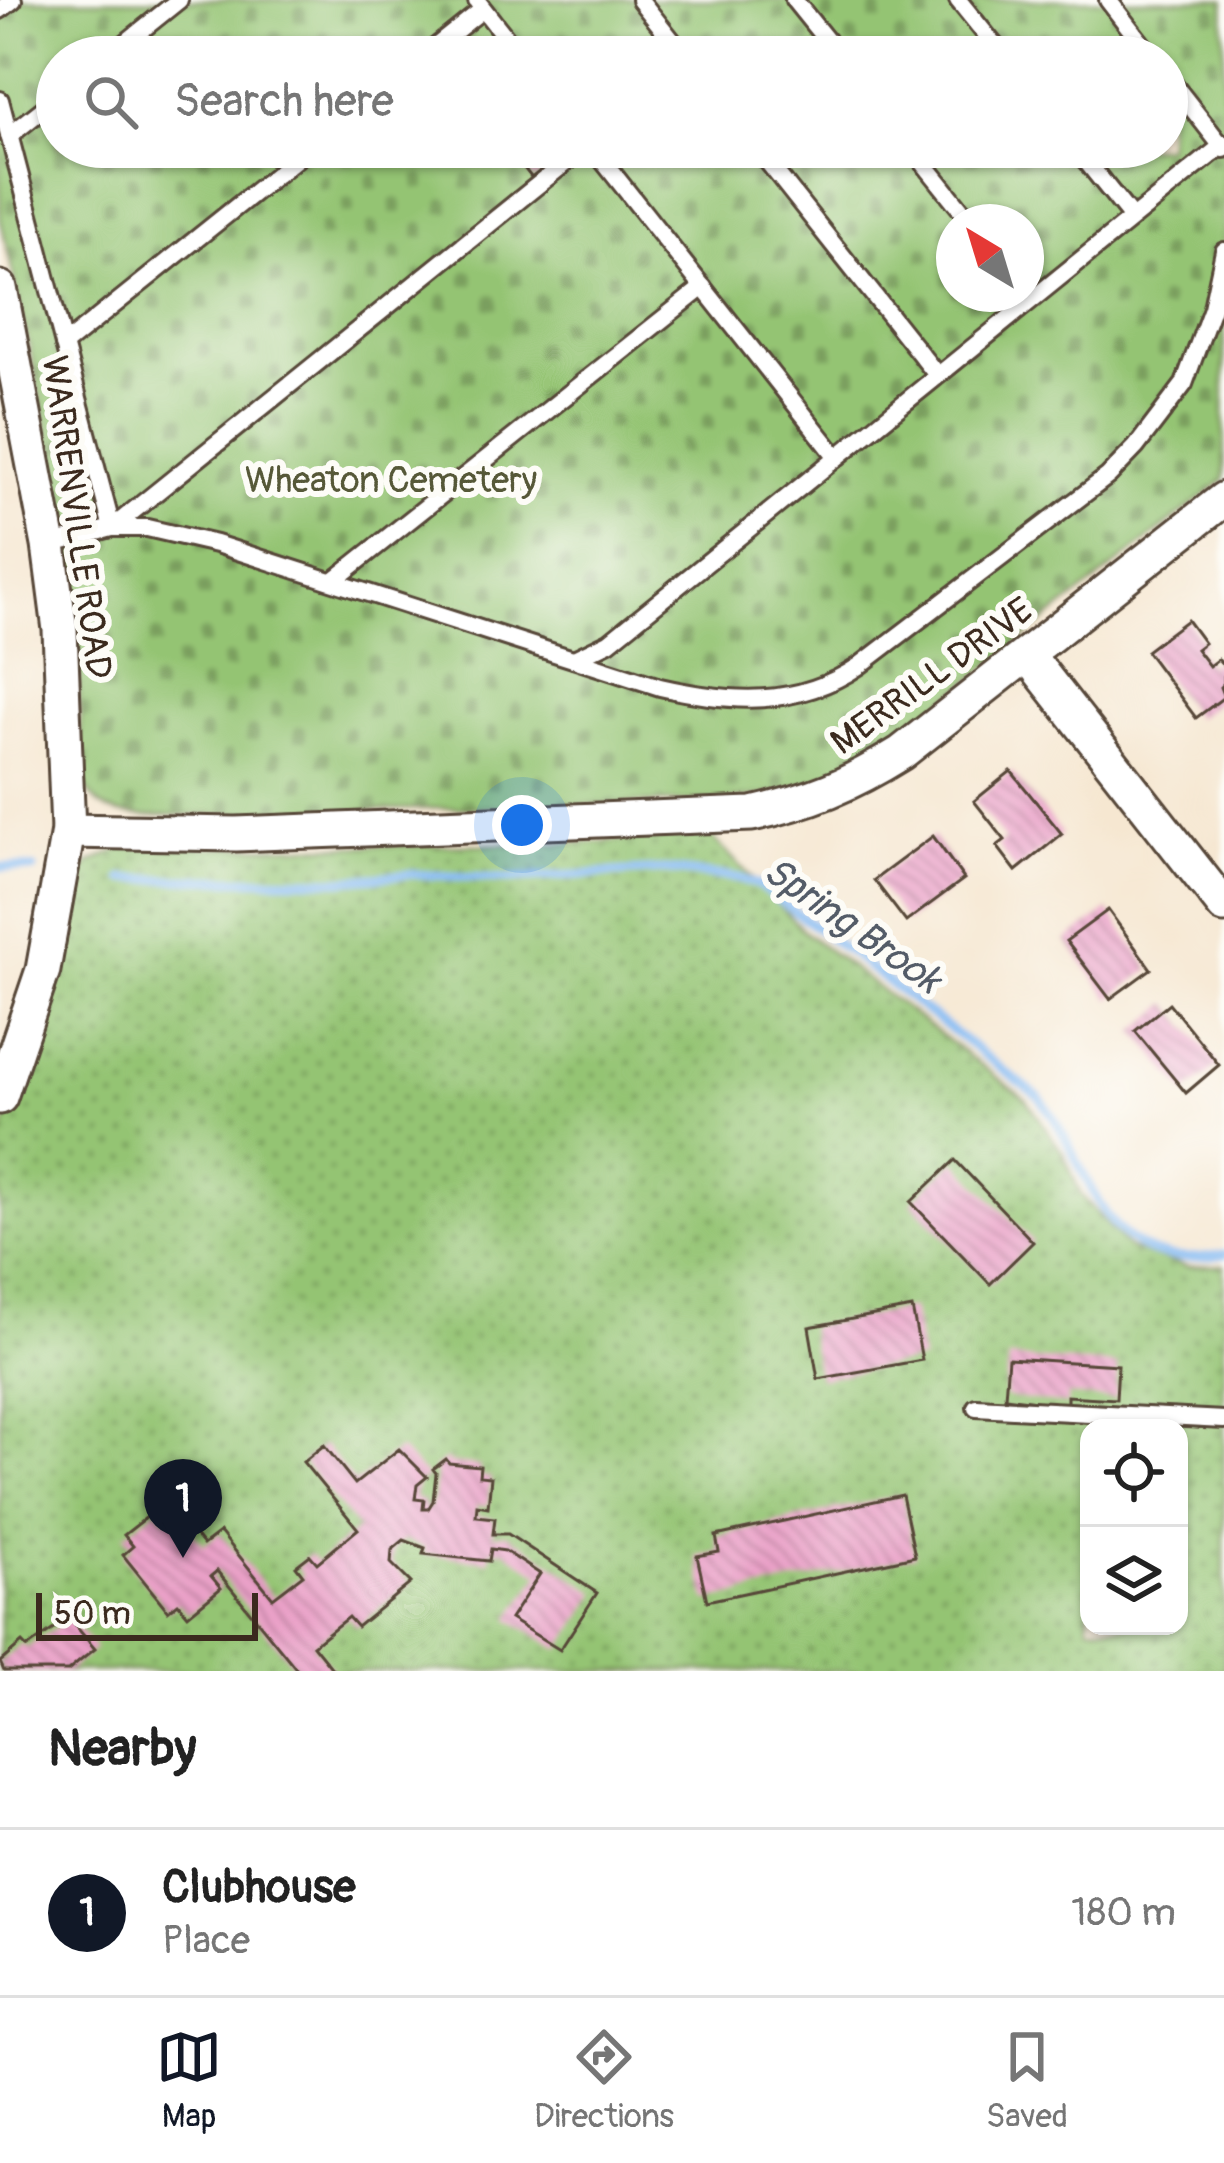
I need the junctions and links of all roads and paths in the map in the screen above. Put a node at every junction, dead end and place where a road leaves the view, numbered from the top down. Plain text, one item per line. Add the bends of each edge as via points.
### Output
1 (13, 0) edge
2 (179, 0) edge
3 (640, 0) edge
4 (794, 0) edge
5 (958, 0) edge
6 (1108, 0) edge
7 (480, 4) edge
8 (0, 10) edge
9 (134, 36) edge
10 (446, 36) edge
11 (505, 36) edge
12 (668, 36) edge
13 (823, 36) edge
14 (987, 36) edge
15 (1136, 36) edge
16 (0, 100) edge
17 (1188, 102) edge
18 (36, 115) edge
19 (9, 136) junction
20 (1223, 146) edge
21 (285, 168) edge
22 (563, 168) edge
23 (606, 168) edge
24 (773, 168) edge
25 (928, 168) edge
26 (1093, 168) edge
27 (957, 204) edge
28 (1132, 218) junction
29 (1224, 250) edge
30 (1044, 284) edge
31 (703, 287) junction
32 (0, 288) edge
33 (1010, 312) edge
34 (64, 345) junction
35 (938, 375) junction
36 (837, 457) junction
37 (1224, 499) edge
38 (112, 528) junction
39 (50, 545) junction
40 (333, 581) junction
41 (1028, 656) junction
42 (573, 659) junction
43 (68, 831) junction
44 (1224, 906) edge
45 (0, 1097) edge
46 (976, 1407) dead end
47 (1224, 1420) edge

1 - 8 lane
2 - 9 lane
3 - 12 lane
4 - 13 lane
5 - 14 lane
6 - 15 lane
7 - 10 lane
7 - 11 lane
16 - 19 lane
17 - 20 lane
18 - 19 lane
19 - 34 lane
20 - 28 lane
21 - 34 lane
22 - 38 lane
23 - 31 lane
24 - 35 lane
25 - 27 lane
26 - 28 lane
28 - 30 lane
29 - 42 lane via 1184,384 1136,448 833,684 763,701 698,696
31 - 36 lane
31 - 40 lane
32 - 39 street, WARRENVILLE ROAD
33 - 35 lane
34 - 38 lane
35 - 36 lane
36 - 42 lane via 610,642
37 - 41 street, MERRILL DRIVE
38 - 39 lane
38 - 40 lane via 216,544
39 - 43 street, WARRENVILLE ROAD
40 - 42 lane
41 - 43 street, MERRILL DRIVE via 857,781 752,814 236,834
41 - 44 street
43 - 45 street, WARRENVILLE ROAD via 43,970
46 - 47 lane

